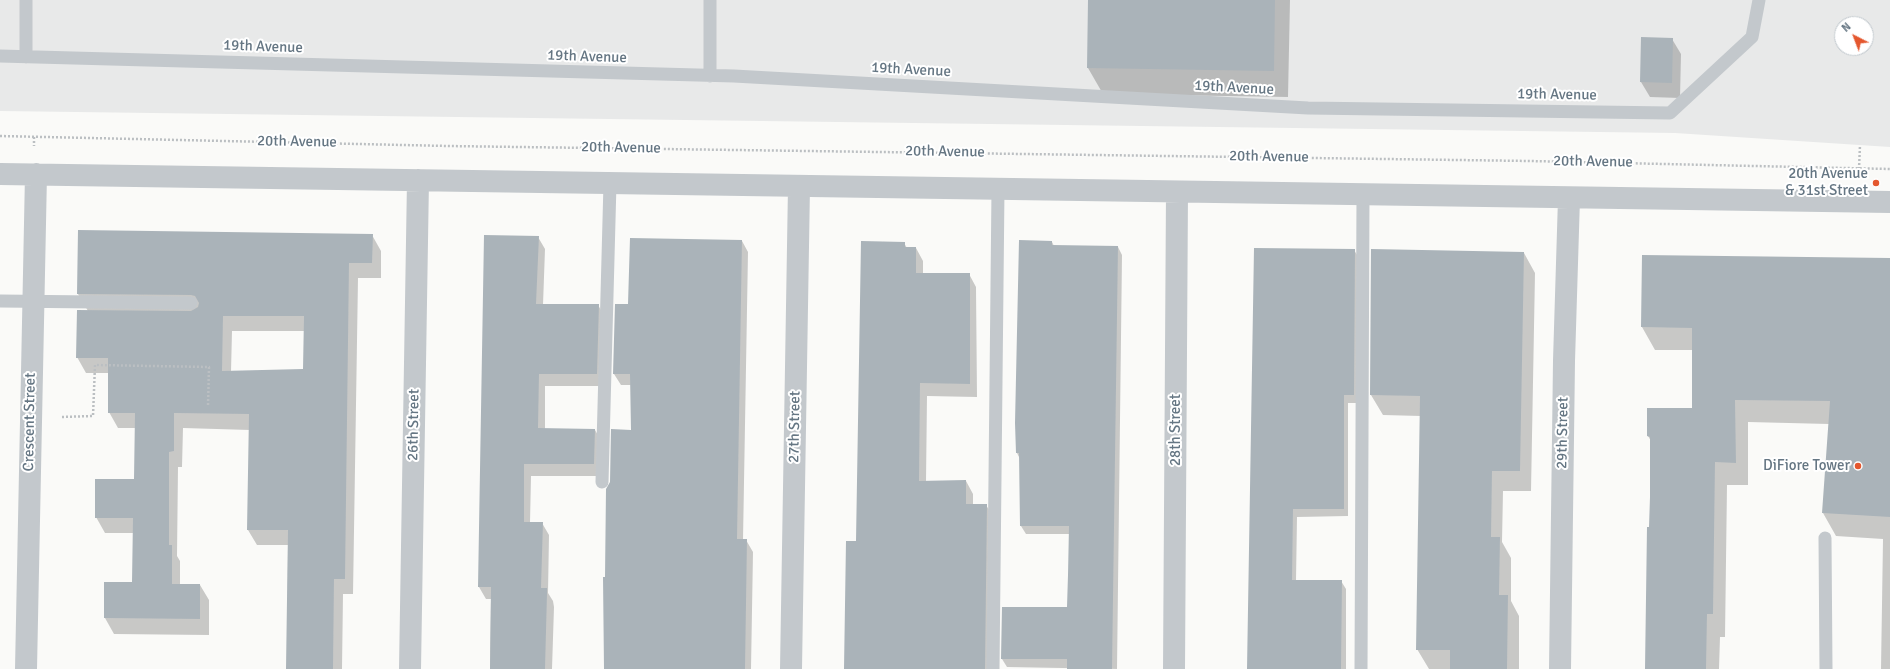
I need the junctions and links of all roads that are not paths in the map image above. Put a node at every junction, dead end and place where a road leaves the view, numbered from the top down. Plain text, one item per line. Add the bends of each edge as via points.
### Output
1 (26, 0) edge
2 (710, 0) edge
3 (1759, 0) edge
4 (0, 56) edge
5 (26, 56) junction
6 (710, 76) junction
7 (0, 174) edge
8 (36, 174) junction
9 (418, 180) junction
10 (610, 183) junction
11 (799, 186) junction
12 (998, 189) junction
13 (1178, 192) junction
14 (1363, 194) junction
15 (1569, 198) junction
16 (1890, 202) edge
17 (0, 300) edge
18 (32, 301) junction
19 (191, 303) dead end
20 (602, 482) dead end
21 (1825, 538) dead end
22 (26, 669) edge
23 (410, 669) edge
24 (791, 669) edge
25 (993, 669) edge
26 (1174, 669) edge
27 (1361, 669) edge
28 (1560, 669) edge
29 (1826, 669) edge

1 - 5 lane
2 - 6 lane
3 - 6 lane, 19th Avenue via 1752,38 1670,113 1308,108
4 - 5 lane, 19th Avenue
5 - 6 lane, 19th Avenue
7 - 8 street
8 - 9 street
8 - 18 street, Crescent Street
9 - 10 street
9 - 23 street, 26th Street
10 - 11 street
10 - 20 lane
11 - 12 street
11 - 24 street, 27th Street
12 - 13 street
12 - 25 lane
13 - 14 street
13 - 26 street, 28th Street
14 - 15 street
14 - 27 lane
15 - 16 street
15 - 28 street, 29th Street
17 - 18 lane
18 - 19 lane
18 - 22 street, Crescent Street
21 - 29 lane

